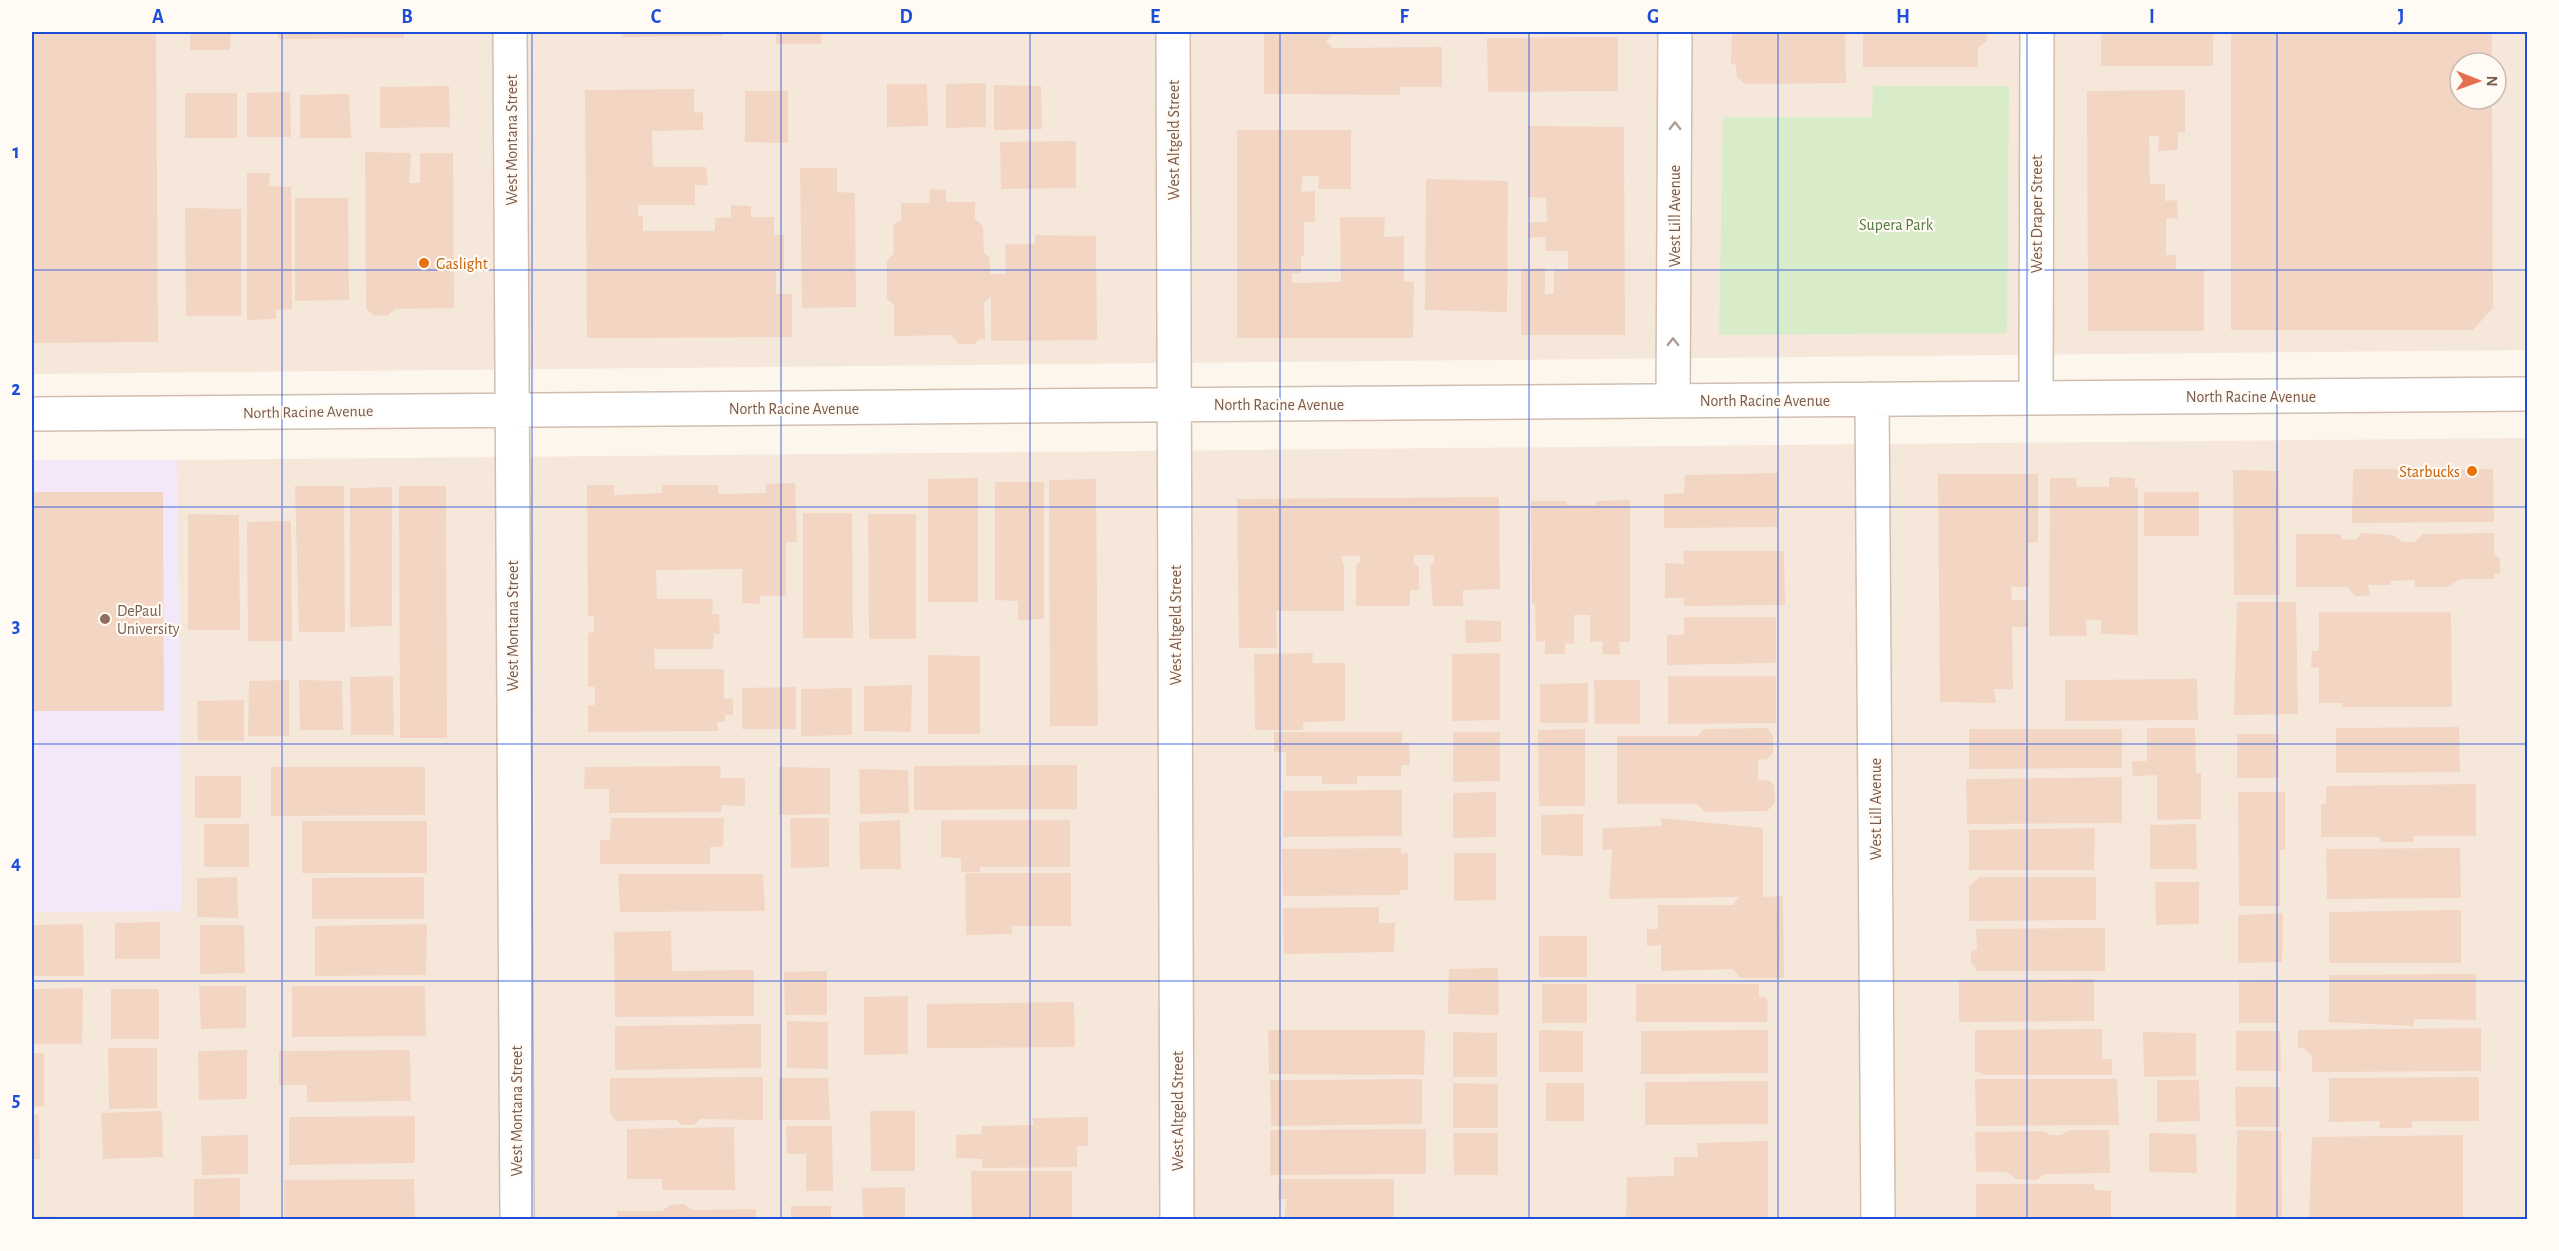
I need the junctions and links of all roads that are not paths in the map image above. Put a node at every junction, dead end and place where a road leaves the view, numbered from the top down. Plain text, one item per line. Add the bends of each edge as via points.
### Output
1 (510, 32) edge
2 (1173, 32) edge
3 (1675, 32) edge
4 (2037, 32) edge
5 (2528, 394) edge
6 (2036, 398) junction
7 (1872, 399) junction
8 (1673, 400) junction
9 (1175, 404) junction
10 (511, 410) junction
11 (32, 414) edge
12 (517, 1220) edge
13 (1178, 1220) edge
14 (1878, 1220) edge

1 - 10 street, West Montana Street
2 - 9 street, West Altgeld Street
8 -> 3 street, West Lill Avenue
4 - 6 street, West Draper Street
5 - 6 street, North Racine Avenue
6 - 7 street, North Racine Avenue
7 - 8 street, North Racine Avenue
7 - 14 street, West Lill Avenue
8 - 9 street, North Racine Avenue
9 - 10 street, North Racine Avenue
9 - 13 street, West Altgeld Street
10 - 11 street, North Racine Avenue
10 - 12 street, West Montana Street

